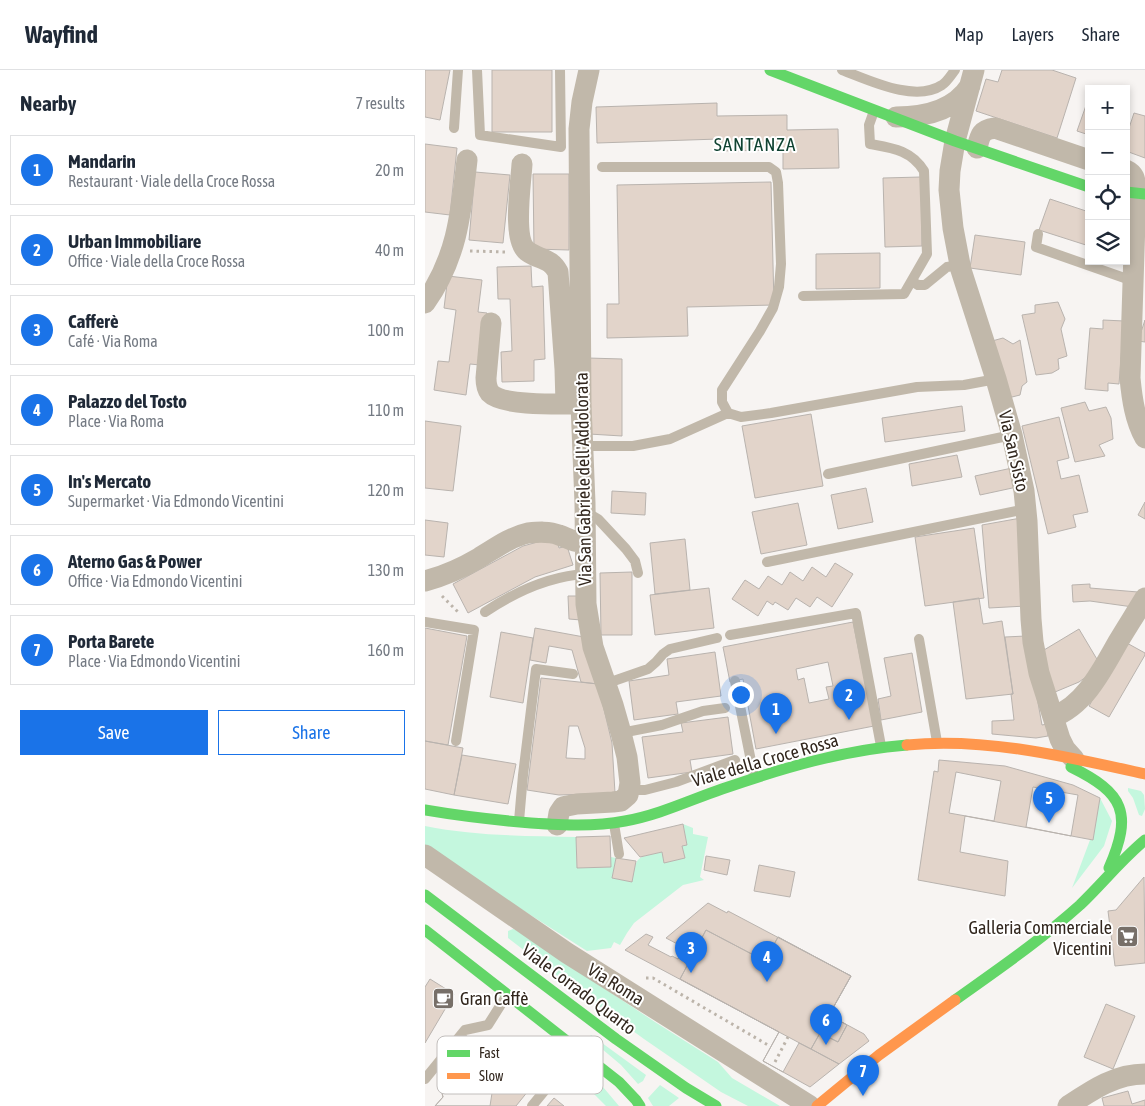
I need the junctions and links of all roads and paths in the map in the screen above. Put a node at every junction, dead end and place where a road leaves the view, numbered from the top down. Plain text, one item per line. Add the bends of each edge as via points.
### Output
1 (458, 70) edge
2 (477, 70) edge
3 (560, 70) edge
4 (589, 70) edge
5 (770, 70) edge
6 (842, 70) edge
7 (955, 70) edge
8 (972, 78) edge
9 (892, 117) junction
10 (454, 128) dead end
11 (955, 141) junction
12 (977, 148) junction
13 (1085, 159) edge
14 (467, 160) dead end
15 (522, 164) dead end
16 (602, 166) dead end
17 (1130, 172) edge
18 (949, 183) junction
19 (1085, 186) edge
20 (1130, 192) edge
21 (1145, 194) edge
22 (1038, 234) dead end
23 (452, 250) junction
24 (529, 252) junction
25 (960, 264) junction
26 (911, 281) junction
27 (1133, 281) junction
28 (803, 296) dead end
29 (425, 303) edge
30 (491, 323) dead end
31 (996, 379) junction
32 (573, 404) junction
33 (728, 413) junction
34 (1012, 435) junction
35 (1145, 438) edge
36 (583, 446) junction
37 (828, 474) dead end
38 (1026, 509) junction
39 (585, 512) junction
40 (585, 542) junction
41 (767, 562) dead end
42 (638, 573) dead end
43 (586, 574) junction
44 (428, 580) edge
45 (1145, 598) edge
46 (485, 612) joint
47 (425, 622) edge
48 (730, 635) dead end
49 (717, 638) dead end
50 (919, 639) dead end
51 (573, 674) dead end
52 (735, 681) dead end
53 (605, 684) junction
54 (725, 708) dead end
55 (1053, 720) junction
56 (621, 733) junction
57 (456, 741) dead end
58 (937, 743) junction
59 (881, 747) junction
60 (1033, 751) junction
61 (1075, 759) junction
62 (735, 760) dead end
63 (1143, 775) edge
64 (755, 778) junction
65 (629, 790) junction
66 (425, 810) edge
67 (519, 822) junction
68 (614, 823) junction
69 (557, 825) junction
70 (1144, 839) edge
71 (619, 854) dead end
72 (425, 855) edge
73 (1098, 887) junction
74 (425, 895) edge
75 (425, 930) edge
76 (507, 994) junction
77 (633, 995) junction
78 (460, 1036) edge
79 (561, 1036) edge
80 (789, 1037) dead end
81 (768, 1045) dead end
82 (437, 1065) edge
83 (773, 1067) dead end
84 (603, 1069) edge
85 (1145, 1074) edge
86 (425, 1080) edge
87 (542, 1094) edge
88 (811, 1105) edge
89 (532, 1106) edge
90 (640, 1106) edge
91 (716, 1106) edge
92 (1069, 1106) edge

1 - 10 lane
2 - 3 lane via 480,135 561,147
4 - 32 street, Via San Gabriele dell'Addolorata via 579,129
5 - 9 main road
6 - 7 lane via 910,92 929,91 943,84
8 - 9 street, Via San Sisto via 963,96 935,112
8 - 11 street, Via San Sisto
9 - 11 main road
9 - 18 street, Via San Sisto via 921,131 935,147
9 - 26 lane via 869,125 870,144 893,148 911,156 924,171 927,254
11 - 12 main road
11 - 18 street, Via San Sisto
12 - 13 street via 983,132 995,128
12 - 19 main road
14 - 23 street via 461,213
15 - 24 street via 518,223 521,241
16 - 33 lane via 769,167 775,172 781,264 779,287 773,308 722,390 722,402
17 - 27 street via 1136,184
18 - 25 street, Via San Sisto
20 - 21 main road
22 - 27 lane via 1036,247
23 - 24 path
23 - 29 street
24 - 32 street via 550,262 557,272 564,353
25 - 26 lane via 947,267 925,285
25 - 31 street, Via San Sisto
26 - 28 lane via 904,294
27 - 35 street via 1131,384 1138,421
30 - 32 street via 486,384 491,394 510,401
31 - 33 lane via 964,385 917,387 741,417
31 - 34 street, Via San Sisto
32 - 36 street, Via San Gabriele dell'Addolorata
33 - 36 lane via 670,439 633,446
34 - 37 lane
34 - 38 street, Via San Sisto
36 - 39 street, Via San Gabriele dell'Addolorata
38 - 41 lane
38 - 55 street, Via San Sisto via 1033,642
39 - 40 street, Via San Gabriele dell'Addolorata
39 - 42 lane via 598,519 626,550 635,561
40 - 43 street, Via San Gabriele dell'Addolorata
40 - 44 street via 552,533 524,534 464,566
43 - 46 lane via 541,583
43 - 53 street, Via San Gabriele dell'Addolorata via 589,628
44 - 46 path via 461,615
45 - 55 street via 1137,618 1101,673 1075,704
47 - 57 lane via 474,630
48 - 59 lane via 857,613
49 - 53 lane via 670,649 648,669
50 - 58 lane
51 - 67 lane via 536,669
52 - 64 lane
53 - 56 street, Via San Gabriele dell'Addolorata
54 - 56 lane
55 - 60 street, Via San Sisto via 1055,731 1049,749
55 - 61 street, Via San Sisto via 1063,745
56 - 65 street, Via San Gabriele dell'Addolorata
58 - 59 main road, Viale della Croce Rossa
58 - 60 main road, Viale della Croce Rossa
59 - 64 main road, Viale della Croce Rossa via 797,765
60 - 61 main road, Viale della Croce Rossa
60 - 73 main road via 1086,773 1102,784 1119,805 1123,819 1120,841
61 - 63 main road, Viale della Croce Rossa
62 - 65 lane via 676,782 651,789
64 - 68 main road, Viale della Croce Rossa
65 - 69 street via 621,801 562,808
66 - 67 main road, Viale della Croce Rossa
67 - 69 main road, Viale della Croce Rossa
68 - 69 main road, Viale della Croce Rossa
68 - 71 lane
70 - 73 main road
72 - 77 street, Via Roma
73 - 88 main road via 1067,916
74 - 91 main road, Viale Corrado Quarto via 623,1045
75 - 76 main road
76 - 78 lane via 488,1025 465,1030
76 - 79 main road
77 - 81 path via 645,978 653,978
77 - 88 street, Via Roma
80 - 83 path
82 - 86 lane
84 - 90 main road
85 - 92 street via 1108,1082
87 - 89 lane

